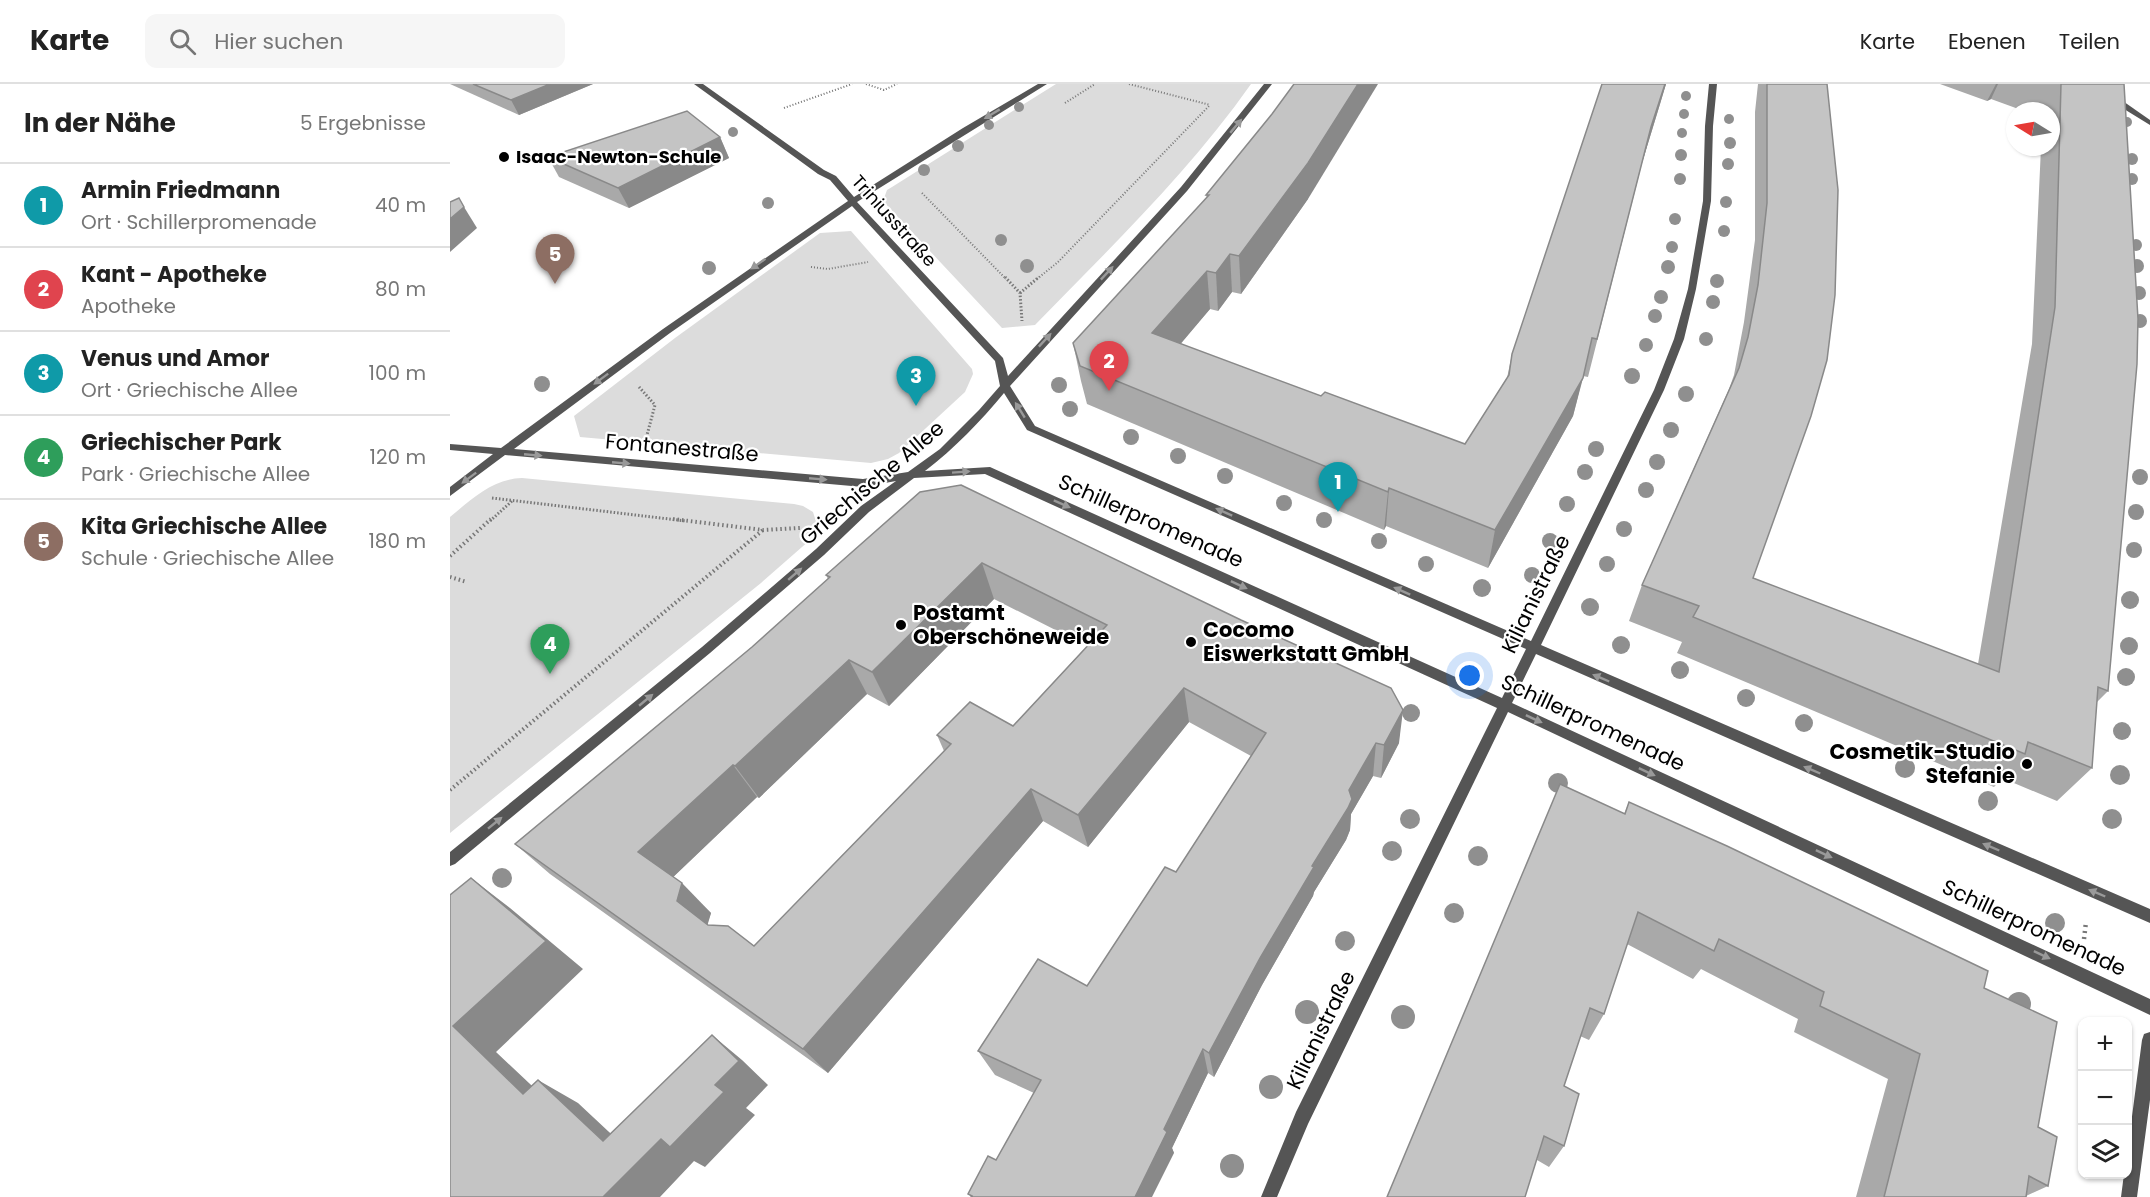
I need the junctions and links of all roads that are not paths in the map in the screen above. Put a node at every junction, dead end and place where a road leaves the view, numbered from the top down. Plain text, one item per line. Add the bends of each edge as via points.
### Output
1 (698, 84) edge
2 (1042, 84) edge
3 (1268, 84) edge
4 (1713, 84) edge
5 (2102, 91) edge
6 (2150, 123) edge
7 (852, 201) junction
8 (1005, 386) junction
9 (450, 447) edge
10 (503, 452) junction
11 (911, 475) junction
12 (450, 492) edge
13 (1533, 648) junction
14 (1504, 705) junction
15 (450, 860) edge
16 (2150, 915) edge
17 (2150, 1007) edge
18 (2150, 1040) edge
19 (1269, 1197) edge
20 (2129, 1197) edge

1 - 7 street, Triniusstraße via 833,178
2 -> 7 street
8 -> 3 street, Griechische Allee via 1184,189
4 - 13 street, Kilianistraße via 1707,201 1679,339
5 - 6 street
7 - 8 street, Triniusstraße via 1000,360
7 -> 10 street via 684,317
8 - 11 street, Griechische Allee via 952,444
13 -> 8 street, Schillerpromenade via 1031,428
9 - 10 street, Fontanestraße
10 -> 11 street, Fontanestraße via 863,483
10 -> 12 street
11 -> 14 street, Schillerpromenade via 987,470
15 -> 11 street, Griechische Allee via 714,642 865,509
13 - 14 street, Kilianistraße
16 -> 13 street, Schillerpromenade
14 -> 17 street, Schillerpromenade
14 - 19 street, Kilianistraße via 1302,1118
18 - 20 street

